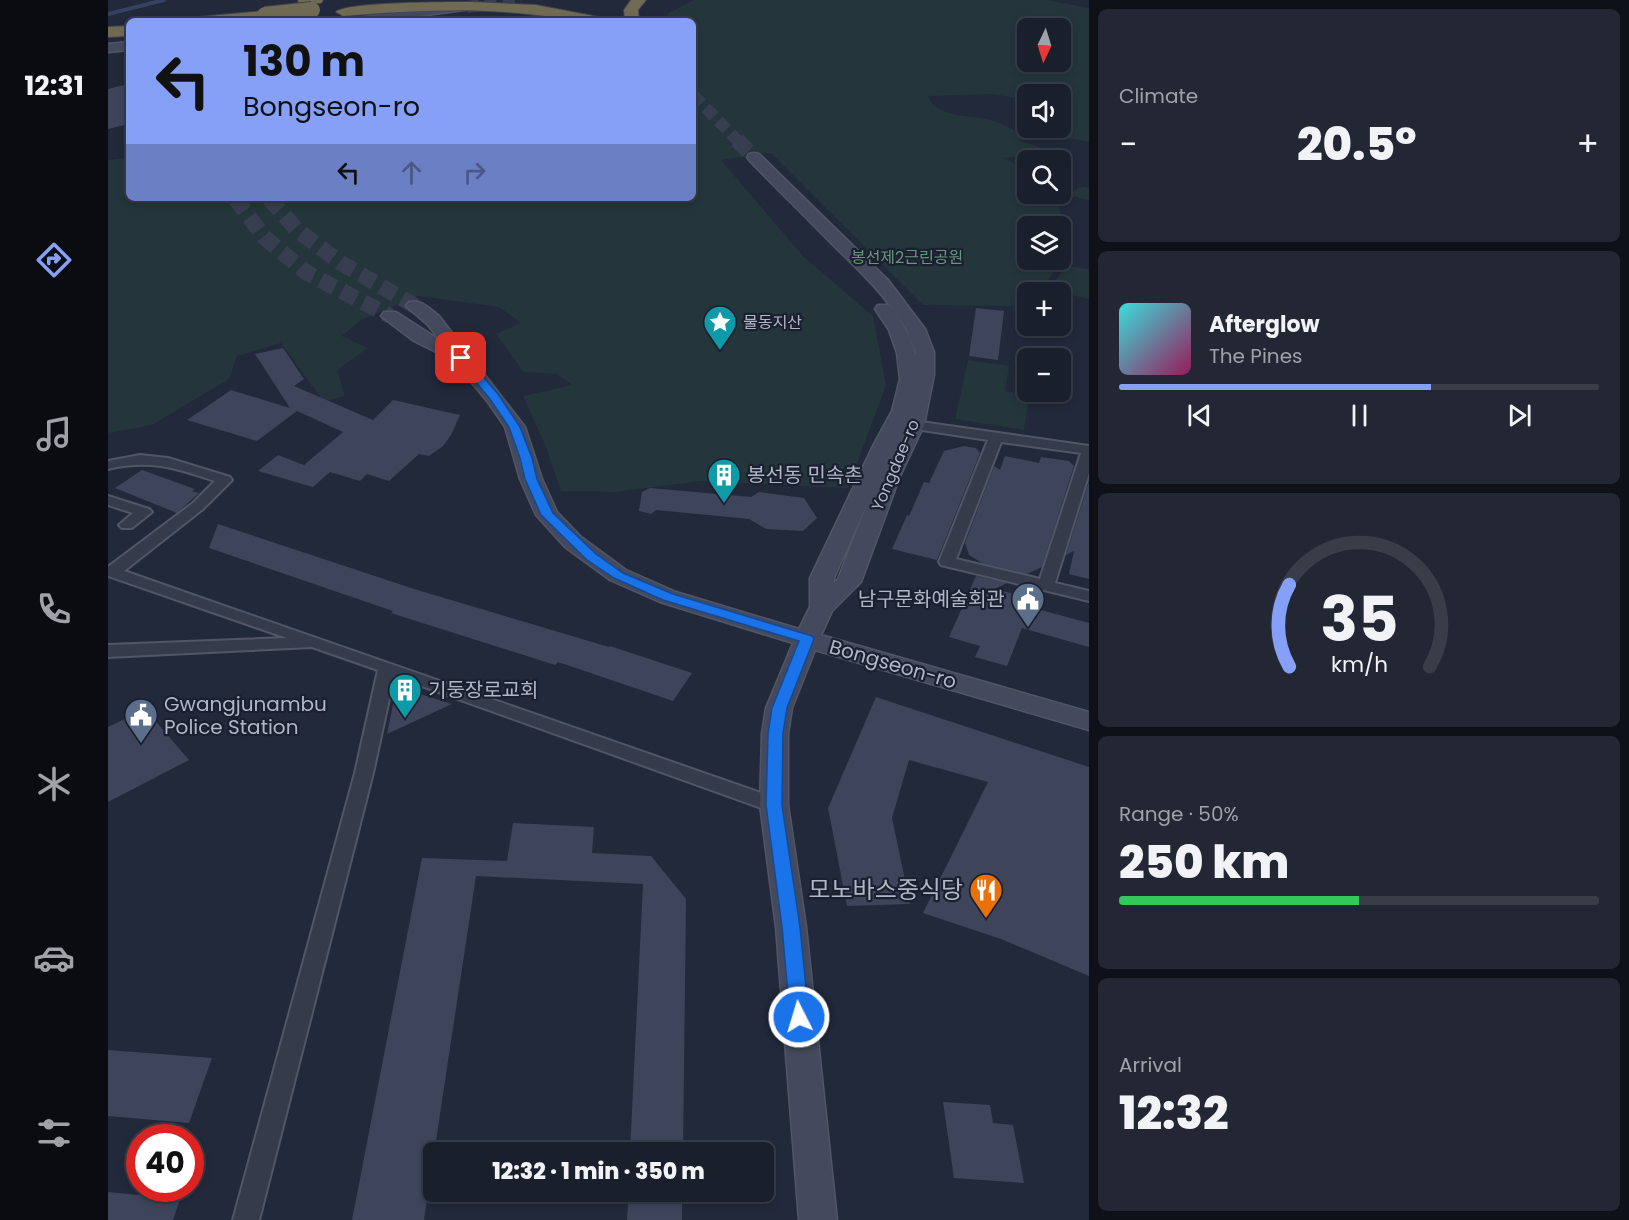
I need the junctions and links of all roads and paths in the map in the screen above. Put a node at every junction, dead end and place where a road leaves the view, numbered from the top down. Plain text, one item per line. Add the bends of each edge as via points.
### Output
1 (406, 0) edge
2 (639, 0) edge
3 (461, 3) edge
4 (593, 5) dead end
5 (310, 7) edge
6 (343, 12) junction
7 (267, 18) edge
8 (293, 18) edge
9 (374, 18) edge
10 (590, 18) edge
11 (615, 18) edge
12 (632, 18) edge
13 (126, 26) edge
14 (108, 27) edge
15 (126, 31) edge
16 (108, 32) edge
17 (126, 46) edge
18 (108, 48) edge
19 (415, 306) tunnel mouth
20 (390, 316) tunnel mouth
21 (461, 358) junction
22 (914, 425) junction
23 (996, 437) junction
24 (108, 465) edge
25 (108, 500) edge
26 (127, 525) dead end
27 (1046, 585) junction
28 (1089, 596) edge
29 (822, 607) junction
30 (807, 639) junction
31 (314, 642) junction
32 (108, 651) edge
33 (387, 667) junction
34 (1089, 722) edge
35 (774, 805) junction
36 (246, 1220) edge
37 (818, 1220) edge

1 - 5 highway
2 - 12 highway via 631,10
3 - 6 highway
3 - 9 street
4 - 11 highway
5 - 6 highway
5 - 7 highway
5 - 8 street
6 - 10 highway via 483,2 552,9
13 - 14 highway
15 - 16 highway
17 - 18 street
19 - 21 street, Bongseon-ro via 433,320
20 - 21 street
21 - 30 street, Bongseon-ro via 515,427 547,515 592,557 618,575 668,597
22 - 23 street
22 - 29 street, Yongdae-ro via 849,582
22 - 29 street, Yongdae-ro via 925,375 925,352 916,329 882,284 746,159 886,311 906,353 910,379 902,411 822,578
23 - 27 street via 1089,450
23 - 27 street via 947,562
24 - 31 street via 123,460 160,459 225,480 198,506 112,572
25 - 26 street via 144,512
27 - 28 street
29 - 30 street, Yongdae-ro
30 - 34 street, Bongseon-ro
30 - 35 street, Yongdae-ro via 779,708
31 - 32 street
31 - 33 street
33 - 35 street
33 - 36 street via 364,773
35 - 37 street, Yongdae-ro via 791,927

